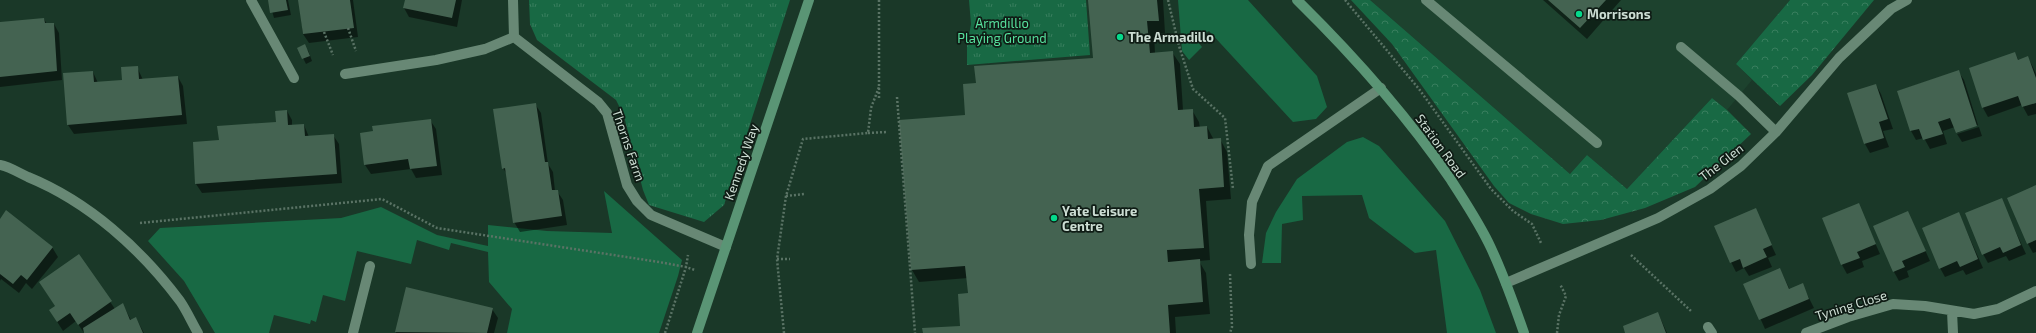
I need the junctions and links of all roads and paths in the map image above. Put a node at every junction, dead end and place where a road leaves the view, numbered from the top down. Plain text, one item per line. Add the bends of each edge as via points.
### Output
1 (251, 0) edge
2 (514, 0) edge
3 (809, 0) edge
4 (879, 0) edge
5 (1168, 0) edge
6 (1297, 0) edge
7 (1345, 0) edge
8 (1426, 0) edge
9 (1907, 0) edge
10 (514, 38) junction
11 (1681, 46) dead end
12 (345, 74) dead end
13 (294, 78) dead end
14 (879, 87) junction
15 (1381, 88) junction
16 (897, 97) dead end
17 (880, 100) dead end
18 (887, 132) dead end
19 (1776, 132) junction
20 (868, 133) junction
21 (1597, 143) dead end
22 (0, 165) edge
23 (1233, 193) dead end
24 (805, 194) dead end
25 (786, 196) junction
26 (110, 226) junction
27 (1613, 238) junction
28 (726, 246) junction
29 (684, 251) dead end
30 (777, 258) junction
31 (790, 258) dead end
32 (1251, 264) dead end
33 (1551, 264) junction
34 (370, 266) dead end
35 (686, 267) junction
36 (1230, 272) dead end
37 (715, 279) junction
38 (1506, 283) junction
39 (2036, 291) edge
40 (1952, 311) junction
41 (1710, 330) edge
42 (198, 333) edge
43 (353, 333) edge
44 (665, 333) edge
45 (697, 333) edge
46 (784, 333) edge
47 (915, 333) edge
48 (1230, 333) edge
49 (1524, 333) edge
50 (1556, 333) edge
51 (1806, 333) edge
52 (1952, 333) edge

1 - 13 street
2 - 10 street
3 - 28 main road, Kennedy Way
4 - 14 path
5 - 23 path via 1179,46 1194,89 1225,118
6 - 15 main road, Station Road
7 - 33 path via 1419,89 1491,189 1513,212 1532,224
8 - 21 street
9 - 19 street, The Glen via 1891,9 1839,58
10 - 12 street via 485,49 436,60
10 - 28 street, Thorns Farm via 598,102 607,113 627,185 637,201 651,215
11 - 19 street
14 - 17 path
14 - 20 path via 871,108
15 - 32 street via 1268,166 1252,202 1249,235
15 - 38 main road, Station Road via 1468,206 1491,247
16 - 47 path
18 - 20 path
19 - 27 street, The Glen via 1741,166 1710,189 1658,218
20 - 25 path via 803,139
22 - 26 street via 48,185
24 - 25 path
25 - 30 path
26 - 35 path via 382,200 437,228
26 - 42 street via 148,264 180,302
27 - 33 street, The Glen
27 - 41 path
28 - 37 main road, Kennedy Way
29 - 35 path via 689,256
30 - 31 path
30 - 46 path
33 - 38 street, The Glen
33 - 50 path via 1566,296
34 - 43 street
35 - 37 path
35 - 44 path
36 - 48 path
37 - 45 main road, Kennedy Way
38 - 49 main road, Station Road
39 - 40 street, Tyning Close via 1998,308 1974,314
40 - 51 street, Tyning Close via 1893,304
40 - 52 street

